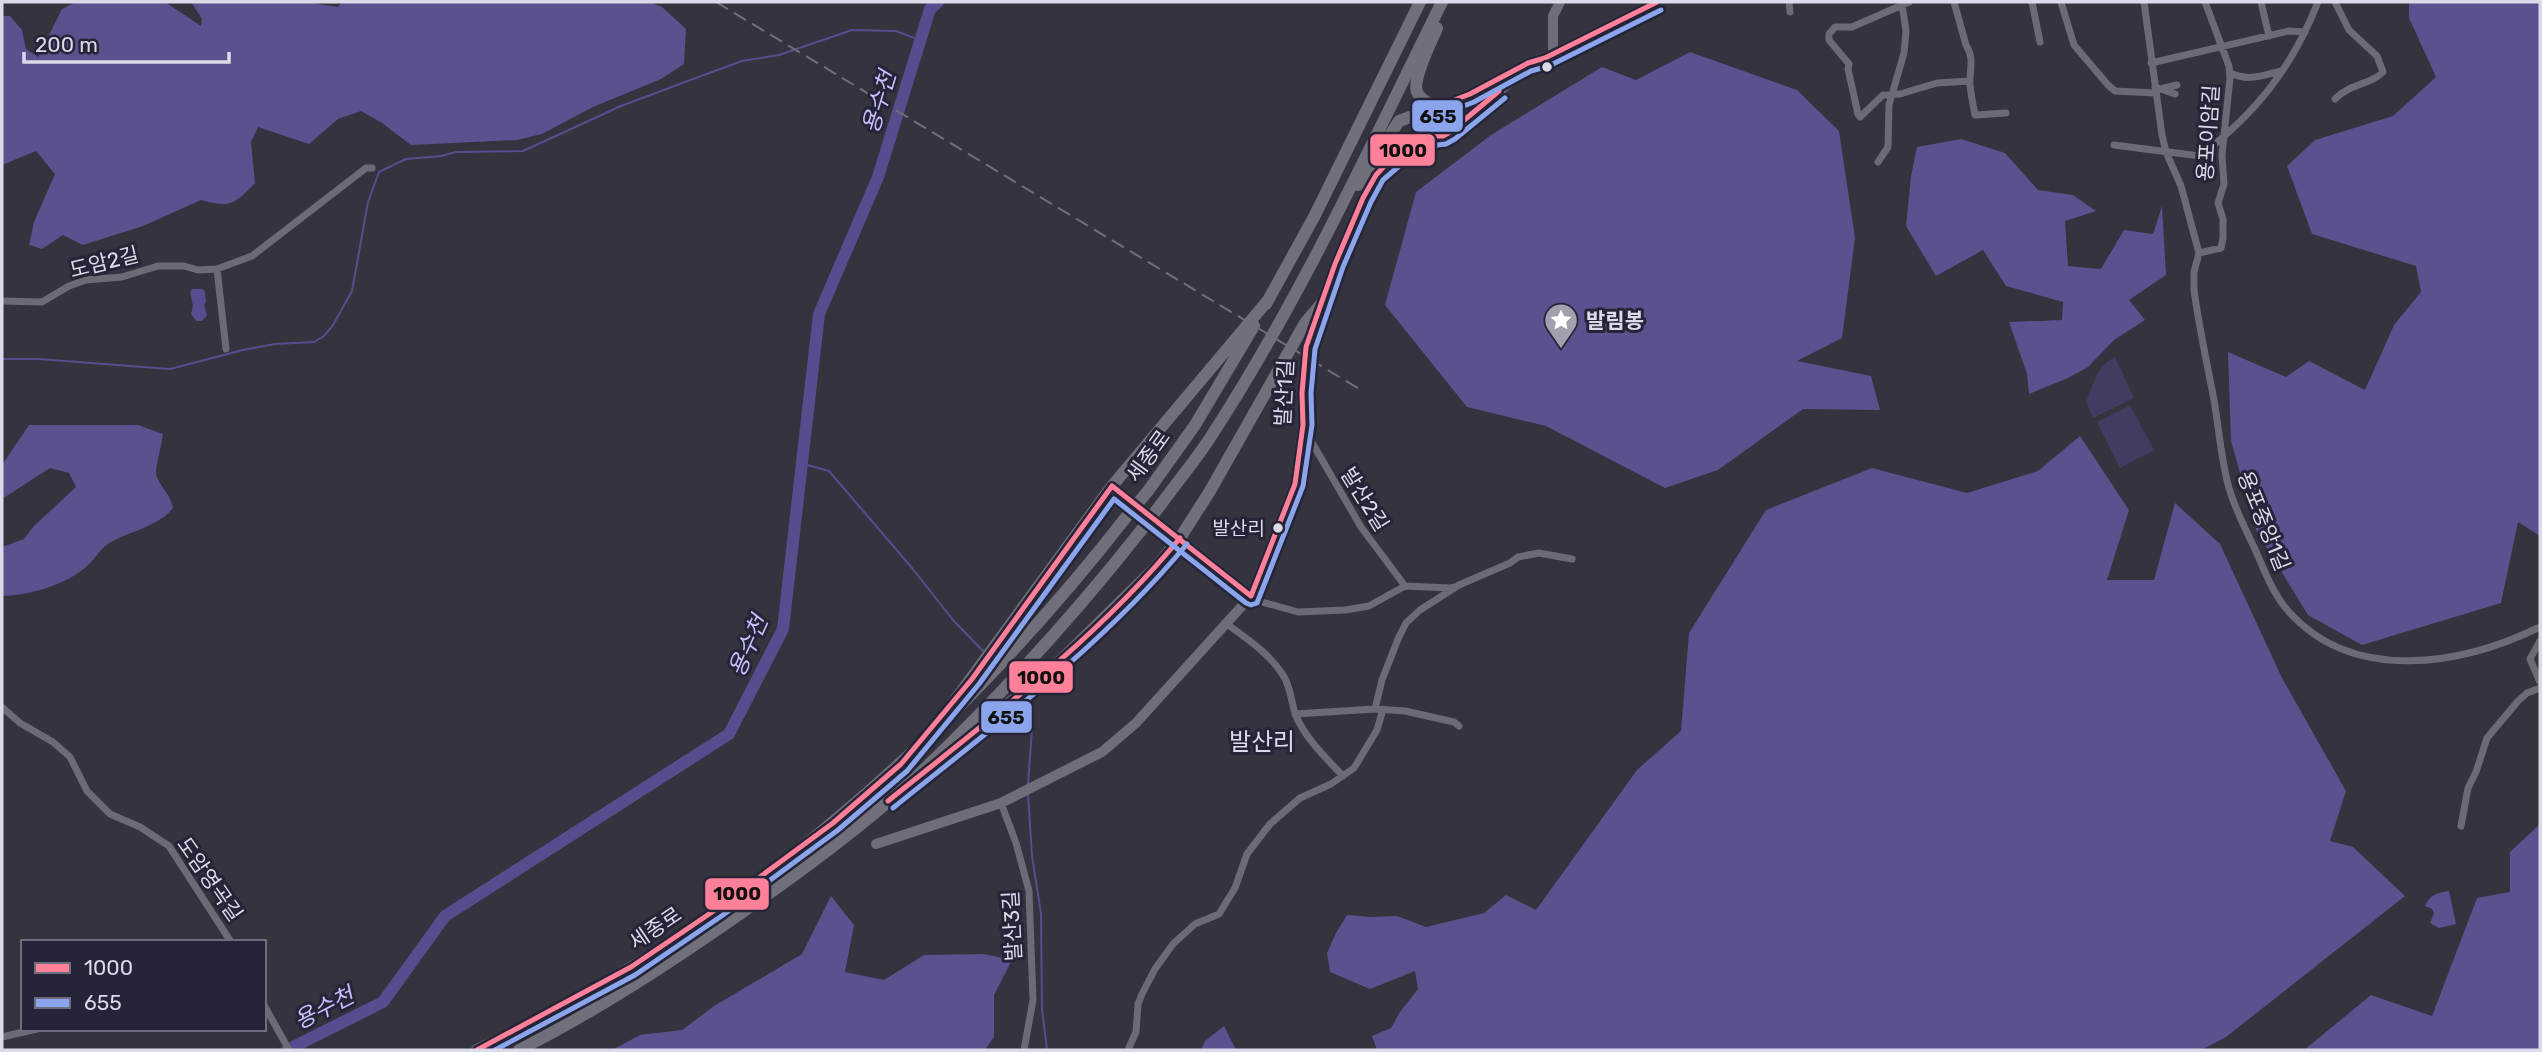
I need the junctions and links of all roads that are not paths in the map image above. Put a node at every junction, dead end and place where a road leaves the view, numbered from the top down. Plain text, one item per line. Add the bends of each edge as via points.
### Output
1 (1420, 2) edge
2 (1445, 2) edge
3 (1657, 2) edge
4 (1789, 2) edge
5 (1954, 2) edge
6 (2032, 2) edge
7 (2061, 2) edge
8 (2144, 2) edge
9 (2205, 2) edge
10 (2261, 2) edge
11 (2318, 2) edge
12 (2335, 2) edge
13 (1558, 3) edge
14 (1906, 3) edge
15 (1790, 12) dead end
16 (2305, 32) junction
17 (2269, 36) junction
18 (2040, 42) dead end
19 (2221, 46) junction
20 (1549, 56) junction
21 (2151, 63) junction
22 (2282, 71) junction
23 (2230, 73) junction
24 (1970, 81) junction
25 (2177, 85) dead end
26 (2158, 90) junction
27 (1892, 93) junction
28 (2175, 94) dead end
29 (2335, 99) dead end
30 (1437, 106) junction
31 (2006, 113) dead end
32 (1425, 126) junction
33 (1452, 128) junction
34 (1435, 136) junction
35 (2224, 138) junction
36 (2114, 145) dead end
37 (2166, 152) junction
38 (1389, 161) junction
39 (1878, 162) dead end
40 (372, 168) dead end
41 (1328, 228) junction
42 (2199, 253) junction
43 (217, 269) junction
44 (1269, 299) junction
45 (2, 300) edge
46 (1322, 303) junction
47 (226, 349) dead end
48 (1303, 425) junction
49 (1112, 486) junction
50 (1180, 538) junction
51 (1572, 559) dead end
52 (1459, 585) junction
53 (1405, 586) junction
54 (1251, 596) junction
55 (1227, 624) junction
56 (2540, 628) edge
57 (2540, 641) edge
58 (977, 681) junction
59 (2540, 682) edge
60 (2540, 688) edge
61 (1001, 702) junction
62 (2, 707) edge
63 (1379, 709) junction
64 (1295, 714) junction
65 (1459, 726) dead end
66 (1343, 776) junction
67 (1002, 803) junction
68 (2461, 825) dead end
69 (876, 844) dead end
70 (230, 940) edge
71 (266, 1009) edge
72 (28, 1031) edge
73 (2, 1037) edge
74 (289, 1050) edge
75 (477, 1050) edge
76 (519, 1050) edge
77 (1024, 1050) edge
78 (1128, 1050) edge

1 - 44 highway, 세종로
2 - 30 highway via 1416,86 1421,98
2 - 41 highway, 세종로
3 - 20 street
4 - 15 street
5 - 24 street via 1970,51
6 - 18 street
7 - 26 street via 2074,45 2108,85 2115,91
8 - 21 street, 용포중앙1길
9 - 19 street, 용포이암길
10 - 17 street
11 - 16 street
12 - 29 street via 2349,30 2377,56 2384,72 2351,86
13 - 20 street
14 - 27 street via 1903,53
14 - 27 street via 1852,27 1835,27 1829,34 1849,64 1860,117 1883,95
16 - 17 street
16 - 22 street
17 - 19 street
19 - 21 street
19 - 23 street, 용포이암길
20 - 30 street
20 - 33 street
21 - 26 street, 용포중앙1길
22 - 23 street via 2252,79
22 - 35 street via 2263,100
23 - 35 street, 용포이암길
24 - 27 street
24 - 31 street via 1975,114
25 - 26 street
26 - 28 street
26 - 37 street, 용포중앙1길
27 - 39 street via 1888,147
30 - 32 street via 1425,117
30 - 33 street via 1452,113
32 - 34 street
32 - 38 street via 1415,142
32 - 41 highway via 1410,117 1399,121
33 - 34 street
34 - 38 street
35 - 37 street via 2200,156
35 - 42 street, 용포이암길 via 2224,184 2218,202 2223,219 2221,248
36 - 37 street
37 - 42 street, 용포중앙1길 via 2181,186
38 - 46 street, 발산1길 via 1363,198
40 - 43 street, 도암2길 via 366,168 252,256
41 - 61 highway, 세종로, bridge via 1268,343 1209,440
42 - 56 street, 용포중앙1길 via 2194,290 2229,489 2271,586 2288,611 2336,649 2402,661 2455,657
43 - 45 street, 도암2길 via 158,267 77,282 42,302
43 - 47 street
44 - 49 highway
44 - 58 highway, 세종로, bridge via 1195,425 1148,491 1022,642
46 - 48 street, 발산1길 via 1306,347
46 - 50 highway via 1305,323
48 - 53 street, 발산2길 via 1361,527
48 - 54 street, 발산1길 via 1294,484
49 - 50 street
49 - 58 highway
50 - 54 street
50 - 61 highway via 1049,672
51 - 52 street via 1539,553 1518,557
52 - 53 street via 1450,589
52 - 63 street via 1406,623 1390,659
53 - 54 street via 1369,606 1298,612
54 - 55 street, 발산1길
55 - 64 street via 1276,665 1285,677
55 - 67 street, 발산1길 via 1121,737 1082,764
57 - 59 street via 2530,659
58 - 75 highway, 세종로 via 901,764 784,861 585,994
60 - 68 street via 2518,701 2487,738 2468,788
61 - 76 highway, 세종로 via 846,837 729,922 626,991
62 - 70 street, 도암영곡길 via 70,757 87,791 110,814 169,846
63 - 64 street
63 - 65 street
63 - 66 street via 1377,730 1354,768
64 - 66 street via 1315,746
66 - 78 street via 1300,798 1270,824 1247,854 1219,914 1195,924 1173,944 1142,994
67 - 69 street, 발산1길
67 - 77 street, 발산3길 via 1029,891 1033,1000
71 - 74 street
72 - 73 street

